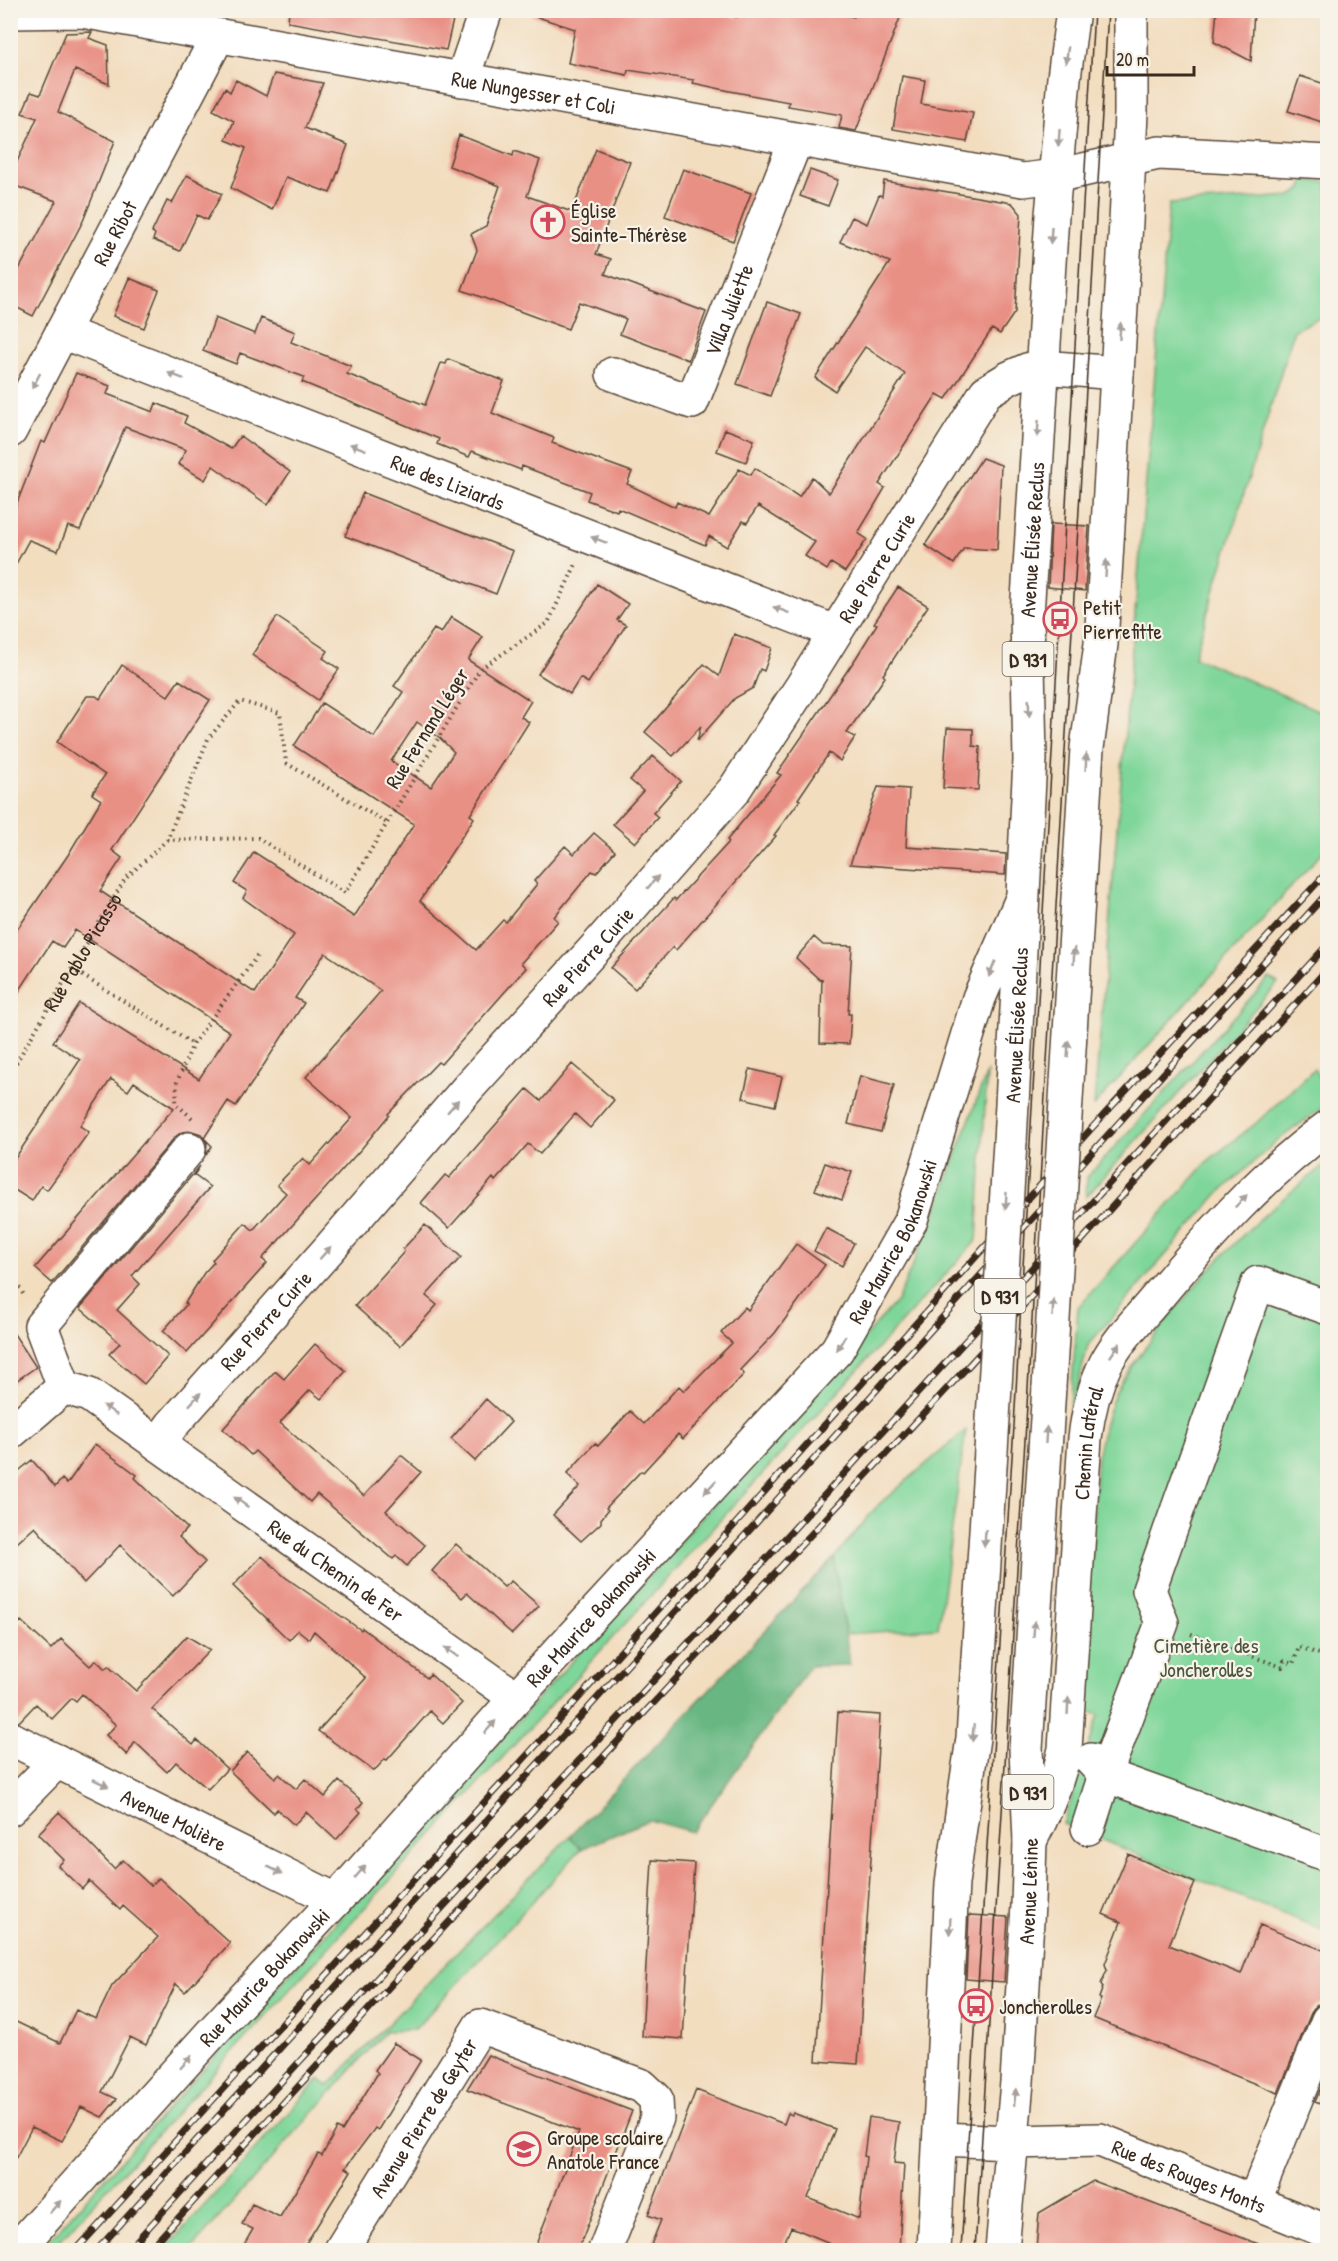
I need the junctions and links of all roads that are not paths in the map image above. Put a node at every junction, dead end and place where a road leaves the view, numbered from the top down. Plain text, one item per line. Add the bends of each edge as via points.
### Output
1 (486, 10) edge
2 (1072, 10) edge
3 (1131, 10) edge
4 (10, 12) edge
5 (207, 27) edge
6 (462, 80) junction
7 (796, 140) junction
8 (1128, 159) junction
9 (1328, 162) edge
10 (1056, 176) junction
11 (62, 332) junction
12 (1042, 367) junction
13 (1117, 373) junction
14 (613, 374) dead end
15 (10, 431) edge
16 (835, 632) junction
17 (1023, 896) junction
18 (1328, 1127) edge
19 (189, 1149) road end
20 (1328, 1308) edge
21 (64, 1387) junction
22 (10, 1433) edge
23 (158, 1444) junction
24 (516, 1698) junction
25 (10, 1738) edge
26 (1065, 1749) junction
27 (57, 1761) junction
28 (1105, 1775) junction
29 (10, 1809) edge
30 (1088, 1828) dead end
31 (1030, 1841) junction
32 (1328, 1855) edge
33 (336, 1900) junction
34 (1328, 2020) edge
35 (940, 2139) junction
36 (1011, 2142) junction
37 (1254, 2202) junction
38 (1328, 2232) edge
39 (16, 2250) edge
40 (341, 2250) edge
41 (605, 2250) edge
42 (934, 2250) edge
43 (1002, 2250) edge

1 - 6 street
2 -> 10 street, Avenue Élisée Reclus / D 931
3 - 8 street, D 931
4 - 5 street, Rue Nungesser et Coli via 82,11
5 - 6 street, Rue Nungesser et Coli
5 - 11 street, Rue Ribot
6 - 7 street, Rue Nungesser et Coli
7 - 10 street, Rue Nungesser et Coli via 1023,180
7 - 14 street, Villa Juliette via 692,402
8 - 9 street, Rue Nungesser et Coli via 1160,153
8 - 10 street, Rue Nungesser et Coli
13 -> 8 street, D 931
10 -> 12 street, Avenue Élisée Reclus / D 931
11 -> 15 street, Rue Ribot
16 -> 11 street, Rue des Liziards
12 - 13 street, Rue Pierre Curie
12 - 16 street, Rue Pierre Curie via 1009,378 986,392
12 -> 17 street, Avenue Élisée Reclus / D 931 via 1027,615 1030,760
31 -> 13 street, Avenue Lénine / D 931, bridge via 1026,1749 1087,748 1101,644
23 -> 16 street, Rue Pierre Curie via 734,790
17 -> 24 street, Rue Maurice Bokanowski via 979,998 911,1220 837,1350
17 -> 35 street, Avenue Élisée Reclus / D 931, bridge via 973,1738 952,1883
26 -> 18 street, Chemin Latéral via 1085,1438 1099,1379 1124,1337 1223,1221 1289,1156
19 - 21 street via 41,1326
20 - 28 street via 1258,1283 1149,1590 1162,1623
21 - 22 street
23 -> 21 street via 89,1395
24 -> 23 street, Rue du Chemin de Fer
33 -> 24 street, Rue Maurice Bokanowski
25 - 27 street, Avenue Molière
26 - 28 street via 1085,1754
26 - 31 street, Chemin Latéral via 1047,1808
27 - 29 street
27 -> 33 street, Avenue Molière
28 - 30 street
28 - 32 street
36 -> 31 street, Avenue Lénine / D 931
39 -> 33 street, Rue Maurice Bokanowski
34 - 37 street via 1280,2152
35 - 36 street, Rue des Rouges Monts
35 - 42 street, D 931
36 - 37 street, Rue des Rouges Monts via 1100,2140 1182,2163
36 - 43 street, Avenue Lénine / D 931
37 - 38 street, Rue des Rouges Monts
40 - 41 street, Avenue Pierre de Geyter via 480,2026 642,2086 656,2099 657,2118

